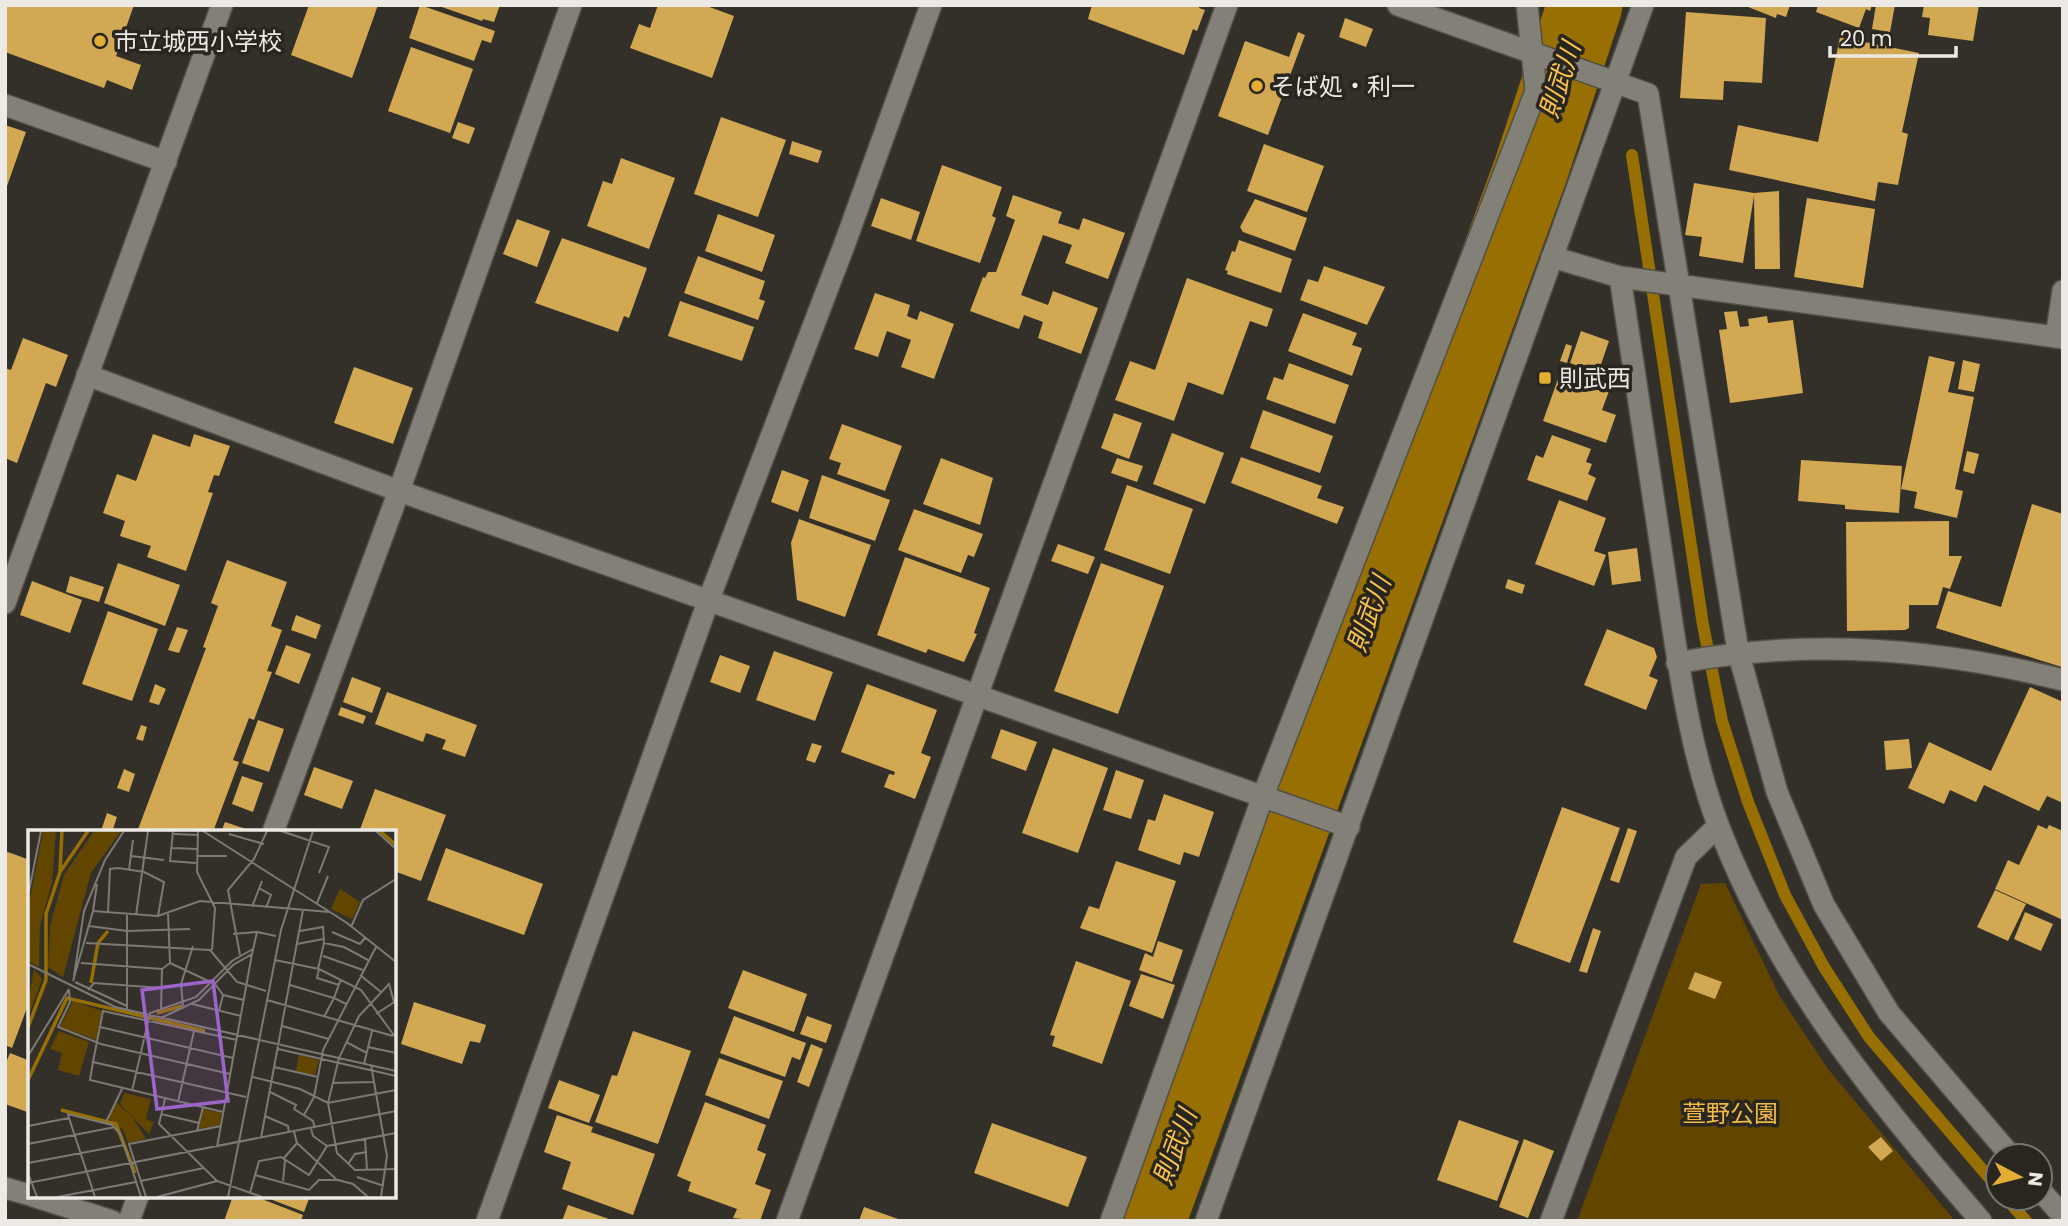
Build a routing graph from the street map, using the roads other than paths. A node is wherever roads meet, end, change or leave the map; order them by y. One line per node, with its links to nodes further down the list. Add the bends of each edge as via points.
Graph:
1 (222, 5): 11 (street)
2 (571, 5): 18 (street)
3 (931, 5): 19 (street)
4 (1227, 5): 24 (street)
5 (1398, 5): 8 (street)
6 (1527, 5): 8 (street)
7 (1643, 5): 9 (street)
8 (1532, 53): 9 (street); 25 (street, via 1536,91)
9 (1615, 82): 12 (street); 14 (street, via 1648,94)
10 (5, 105): 11 (street)
11 (166, 162): 17 (street)
12 (1552, 257): 13 (street); 27 (street)
13 (1628, 278): 14 (street); 22 (street)
14 (1670, 282): 16 (street); 21 (street)
15 (2063, 291): 16 (street)
16 (2060, 338)
17 (87, 376): 18 (street); 20 (street)
18 (399, 491): 19 (street); 28 (street)
19 (709, 599): 24 (street); 36 (street)
20 (5, 603)
21 (1730, 653): 22 (street); 23 (street, via 1834,648 1923,653 2009,666); 29 (street, via 1777,792 1824,905 1889,1013)
22 (1684, 662): 26 (street)
23 (2063, 680)
24 (978, 696): 25 (street); 37 (street)
25 (1272, 799): 27 (street); 38 (street)
26 (1718, 826): 40 (street, via 1686,857); 41 (street, via 1774,948 1796,982 1898,1126)
27 (1349, 827): 39 (street)
28 (274, 830)
29 (1999, 1142)
30 (5, 1188): 31 (street)
31 (28, 1195)
32 (37, 1198): 34 (street)
33 (137, 1198): 35 (street)
34 (112, 1221)
35 (129, 1221)
36 (487, 1221)
37 (787, 1221)
38 (1111, 1221)
39 (1206, 1221)
40 (1551, 1221)
41 (1981, 1221)

